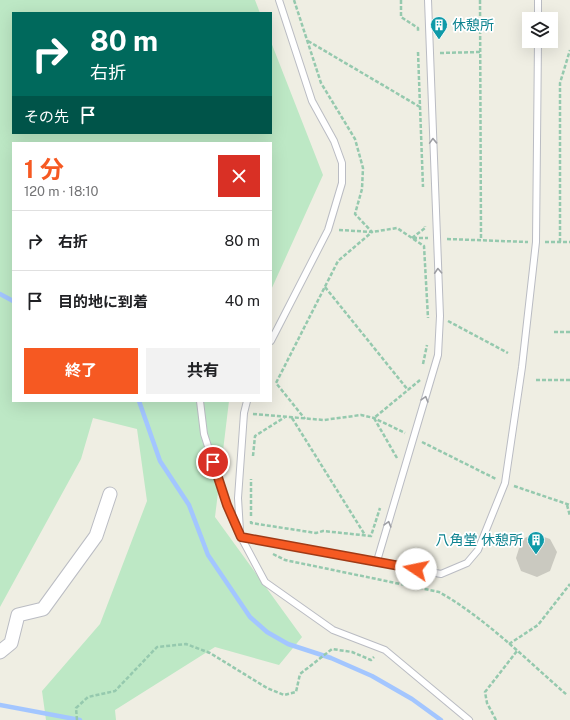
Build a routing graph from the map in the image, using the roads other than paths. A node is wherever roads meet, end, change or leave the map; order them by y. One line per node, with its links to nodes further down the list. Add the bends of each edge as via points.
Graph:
1 (280, 0): 6 (lane, via 312,101 334,141 342,163 342,183 328,230)
2 (428, 0): 11 (lane, one-way to 2, via 438,355 440,316)
3 (538, 0): 4 (lane)
4 (538, 12)
5 (538, 48): 11 (lane, via 536,242 522,367 505,483 478,550 467,563 441,574)
6 (272, 340)
7 (200, 402): 10 (lane, via 204,434 227,505)
8 (247, 402): 10 (lane, via 238,498)
9 (110, 494): 12 (street, via 96,536 65,581 43,610 18,615 10,642)
10 (241, 537): 11 (lane); 13 (lane, via 265,582 333,630 385,650)
11 (378, 561)
12 (0, 652)
13 (469, 720)

